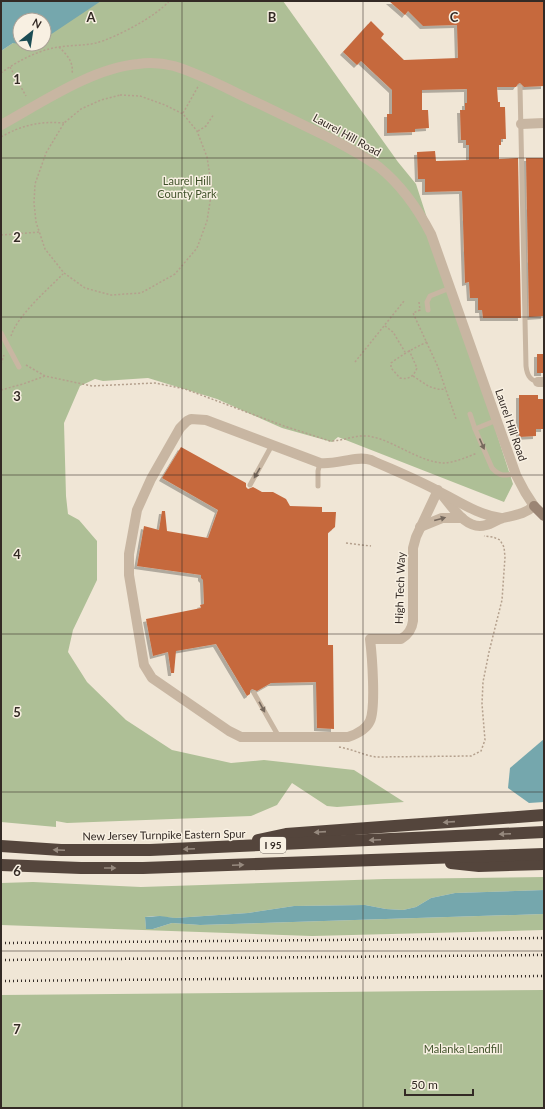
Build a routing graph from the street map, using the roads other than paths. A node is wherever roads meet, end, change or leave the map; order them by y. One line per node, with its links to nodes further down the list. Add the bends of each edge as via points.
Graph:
1 (520, 87): 3 (lane)
2 (544, 123): 3 (street)
3 (521, 124): 9 (lane, via 527,371 532,380)
4 (1, 125): 5 (street, Laurel Hill Road, via 78,83 117,67 138,63 182,69 347,147 380,168 399,186 424,221)
5 (451, 288): 6 (lane, via 430,296 427,302); 11 (street, Laurel Hill Road)
6 (428, 310)
7 (1, 333): 8 (lane)
8 (19, 368)
9 (541, 382)
10 (470, 414): 12 (lane)
11 (497, 420): 12 (lane); 15 (street, Laurel Hill Road)
12 (475, 429): 15 (lane, one-way to 15, via 492,468 505,476)
13 (272, 445): 14 (street); 16 (lane, one-way to 16); 27 (street, via 206,420 196,419 187,422 177,434 140,501 134,521 128,570 144,665 149,674 241,738)
14 (320, 463): 17 (lane); 18 (street, via 334,464 365,458)
15 (515, 473): 19 (street, Laurel Hill Road)
16 (250, 485)
17 (318, 486)
18 (438, 490): 21 (street); 22 (street, via 482,513); 23 (street, High Tech Way)
19 (534, 506): 20 (street); 22 (street, via 523,514)
20 (544, 516)
21 (462, 518): 22 (street, via 483,526); 23 (street, one-way to 21, via 442,518)
22 (500, 518)
23 (420, 527): 24 (street, High Tech Way, via 412,554 412,626 405,637)
24 (384, 640): 25 (street); 25 (street, High Tech Way, via 370,639)
25 (372, 657): 27 (street, via 372,709 368,725 359,733 348,737)
26 (254, 692): 27 (lane, one-way to 27)
27 (280, 738)
28 (544, 816): 31 (highway, one-way to 31, via 286,834)
29 (544, 832): 31 (highway, New Jersey Turnpike Eastern Spur / I 95, one-way to 31)
30 (1, 846): 31 (highway, New Jersey Turnpike Eastern Spur / I 95, one-way to 30, via 98,850)
31 (217, 848)
32 (544, 854): 33 (highway, I 95)
33 (414, 858): 34 (highway, I 95, one-way to 33, via 150,868); 35 (highway, via 479,866)
34 (1, 864)
35 (544, 864)

